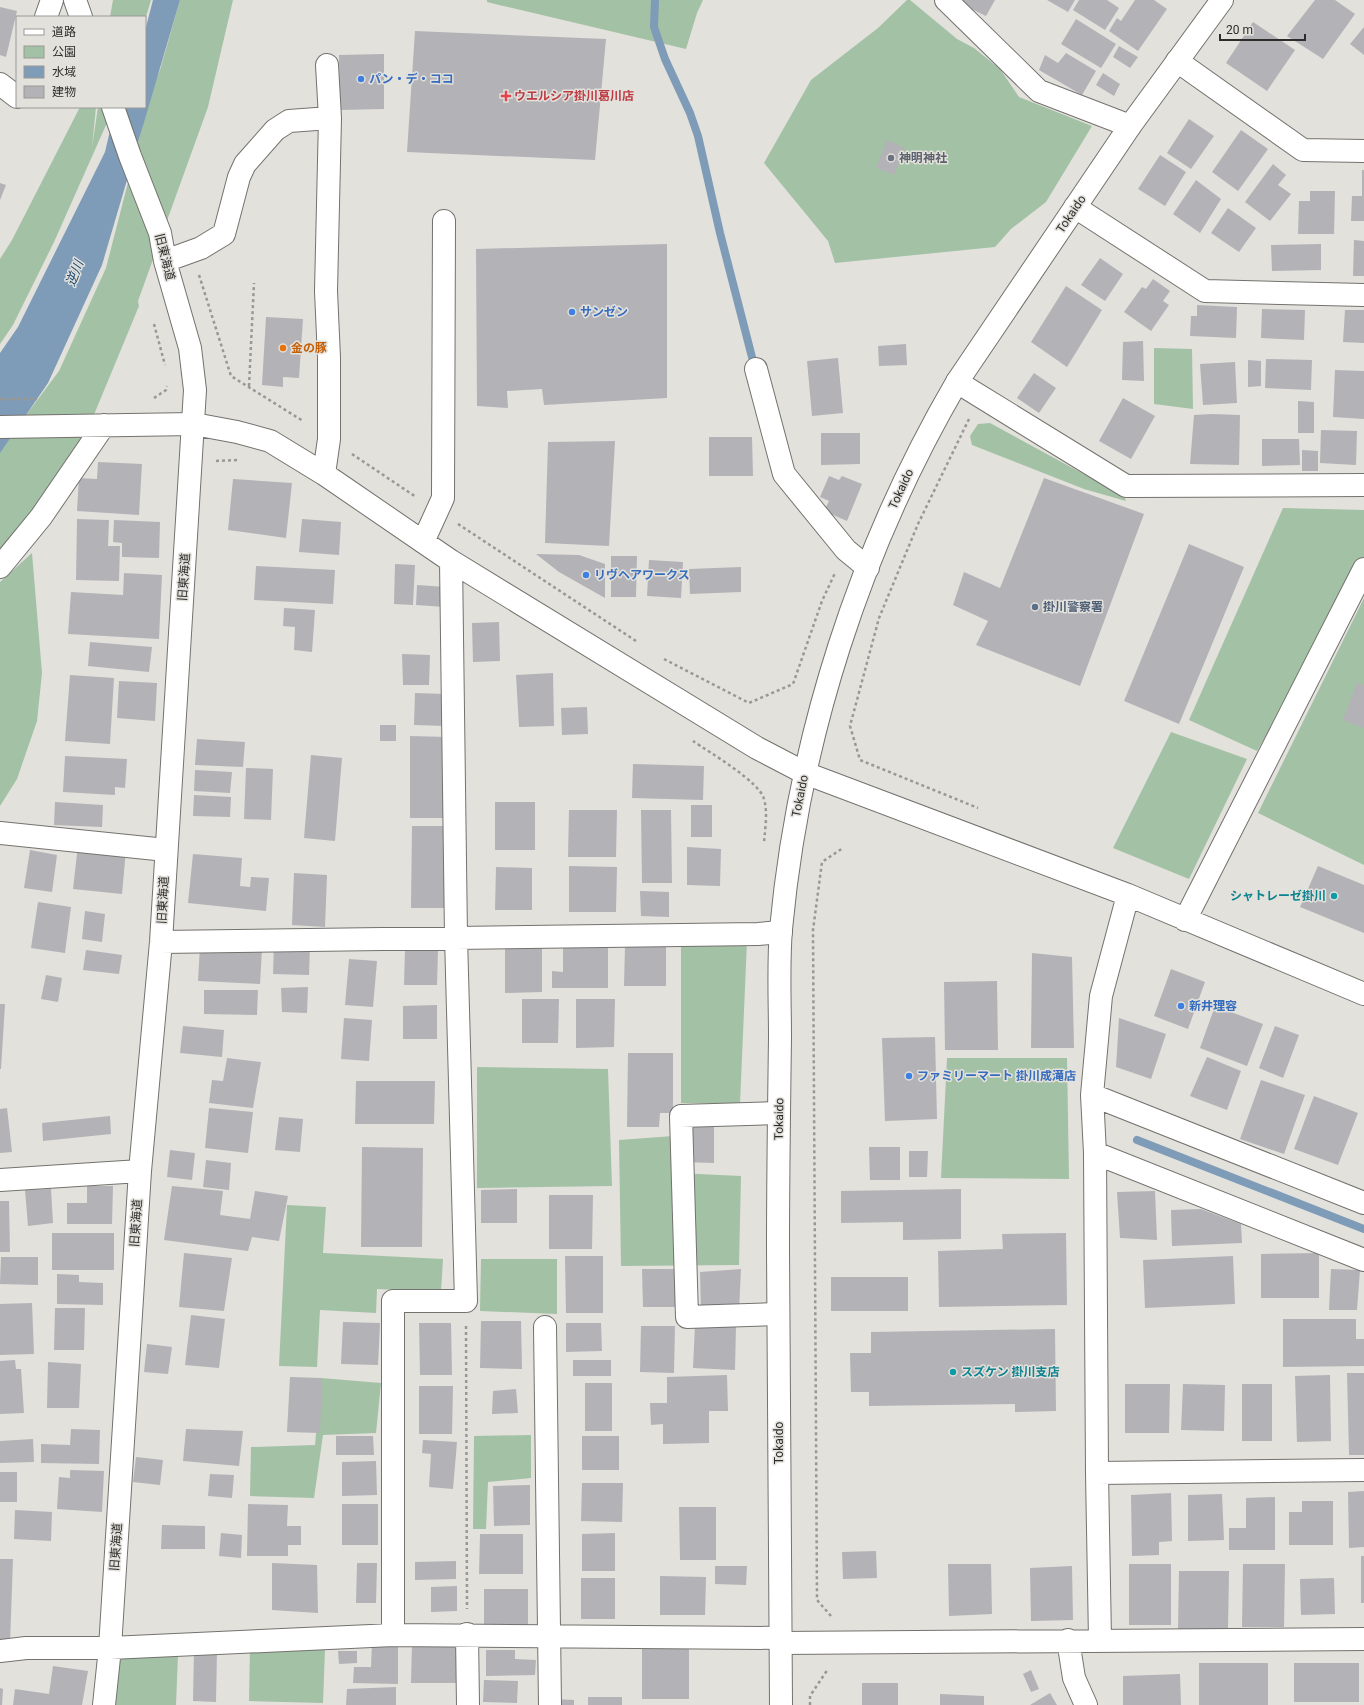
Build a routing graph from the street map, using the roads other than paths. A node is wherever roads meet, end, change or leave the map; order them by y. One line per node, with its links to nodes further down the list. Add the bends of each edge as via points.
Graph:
1 (52, 0): 4 (street)
2 (946, 0): 11 (street, via 1039,91)
3 (1222, 0): 5 (street, Tokaido)
4 (46, 16)
5 (1177, 61): 11 (street, Tokaido); 12 (street, via 1303,150)
6 (327, 65): 10 (street)
7 (0, 84): 8 (street)
8 (16, 96)
9 (113, 108): 15 (street, 旧東海道, via 160,233)
10 (330, 118): 15 (street, via 289,121 274,130 245,164 239,177 224,234 206,246); 22 (street, via 326,291 329,439)
11 (1130, 126): 13 (street, Tokaido)
12 (1364, 151)
13 (1076, 207): 16 (street, via 1206,291); 18 (street, Tokaido)
14 (444, 221): 24 (street, via 443,498)
15 (165, 261): 19 (street, 旧東海道, via 190,348 195,390)
16 (1364, 295)
17 (756, 369): 27 (street, via 784,474 846,550)
18 (957, 382): 23 (street, via 1126,486); 27 (street, Tokaido, via 933,422 891,511)
19 (194, 424): 20 (street); 22 (street, via 237,432 270,442); 31 (street, 旧東海道)
20 (104, 425): 21 (street); 26 (street, via 41,517)
21 (0, 427)
22 (324, 474): 24 (street)
23 (1364, 485)
24 (423, 542): 25 (street)
25 (451, 561): 29 (street, via 757,748); 35 (street)
26 (0, 567)
27 (868, 568): 29 (street, Tokaido, via 852,608 822,704)
28 (1364, 569): 33 (street)
29 (805, 773): 32 (street); 34 (street, Tokaido, via 794,832)
30 (0, 833): 31 (street)
31 (166, 850): 36 (street, 旧東海道)
32 (1128, 895): 33 (street); 38 (street, via 1101,996)
33 (1185, 920): 37 (street)
34 (781, 932): 35 (street); 39 (street, Tokaido)
35 (456, 937): 36 (street); 50 (street, via 466,1301 393,1301)
36 (161, 942): 41 (street, 旧東海道)
37 (1364, 994)
38 (1092, 1095): 40 (street); 43 (street)
39 (779, 1113): 45 (street, Tokaido); 45 (street, via 681,1116 687,1317)
40 (1096, 1153): 44 (street); 48 (street)
41 (140, 1171): 42 (street); 56 (street, 旧東海道)
42 (0, 1180)
43 (1364, 1203)
44 (1364, 1260)
45 (778, 1314): 55 (street, Tokaido)
46 (545, 1327): 51 (street)
47 (1364, 1470): 48 (street)
48 (1097, 1473): 54 (street)
49 (467, 1634): 50 (street); 51 (street); 59 (street)
50 (393, 1635): 56 (street)
51 (549, 1635): 55 (street); 60 (street)
52 (1364, 1639): 54 (street)
53 (1068, 1640): 54 (street); 55 (street, via 830,1643); 62 (street, via 1074,1678)
54 (1100, 1640)
55 (780, 1641): 61 (street, Tokaido)
56 (110, 1648): 57 (street, via 26,1648); 58 (street, 旧東海道)
57 (0, 1651)
58 (104, 1705)
59 (468, 1705)
60 (550, 1705)
61 (781, 1705)
62 (1086, 1705)

